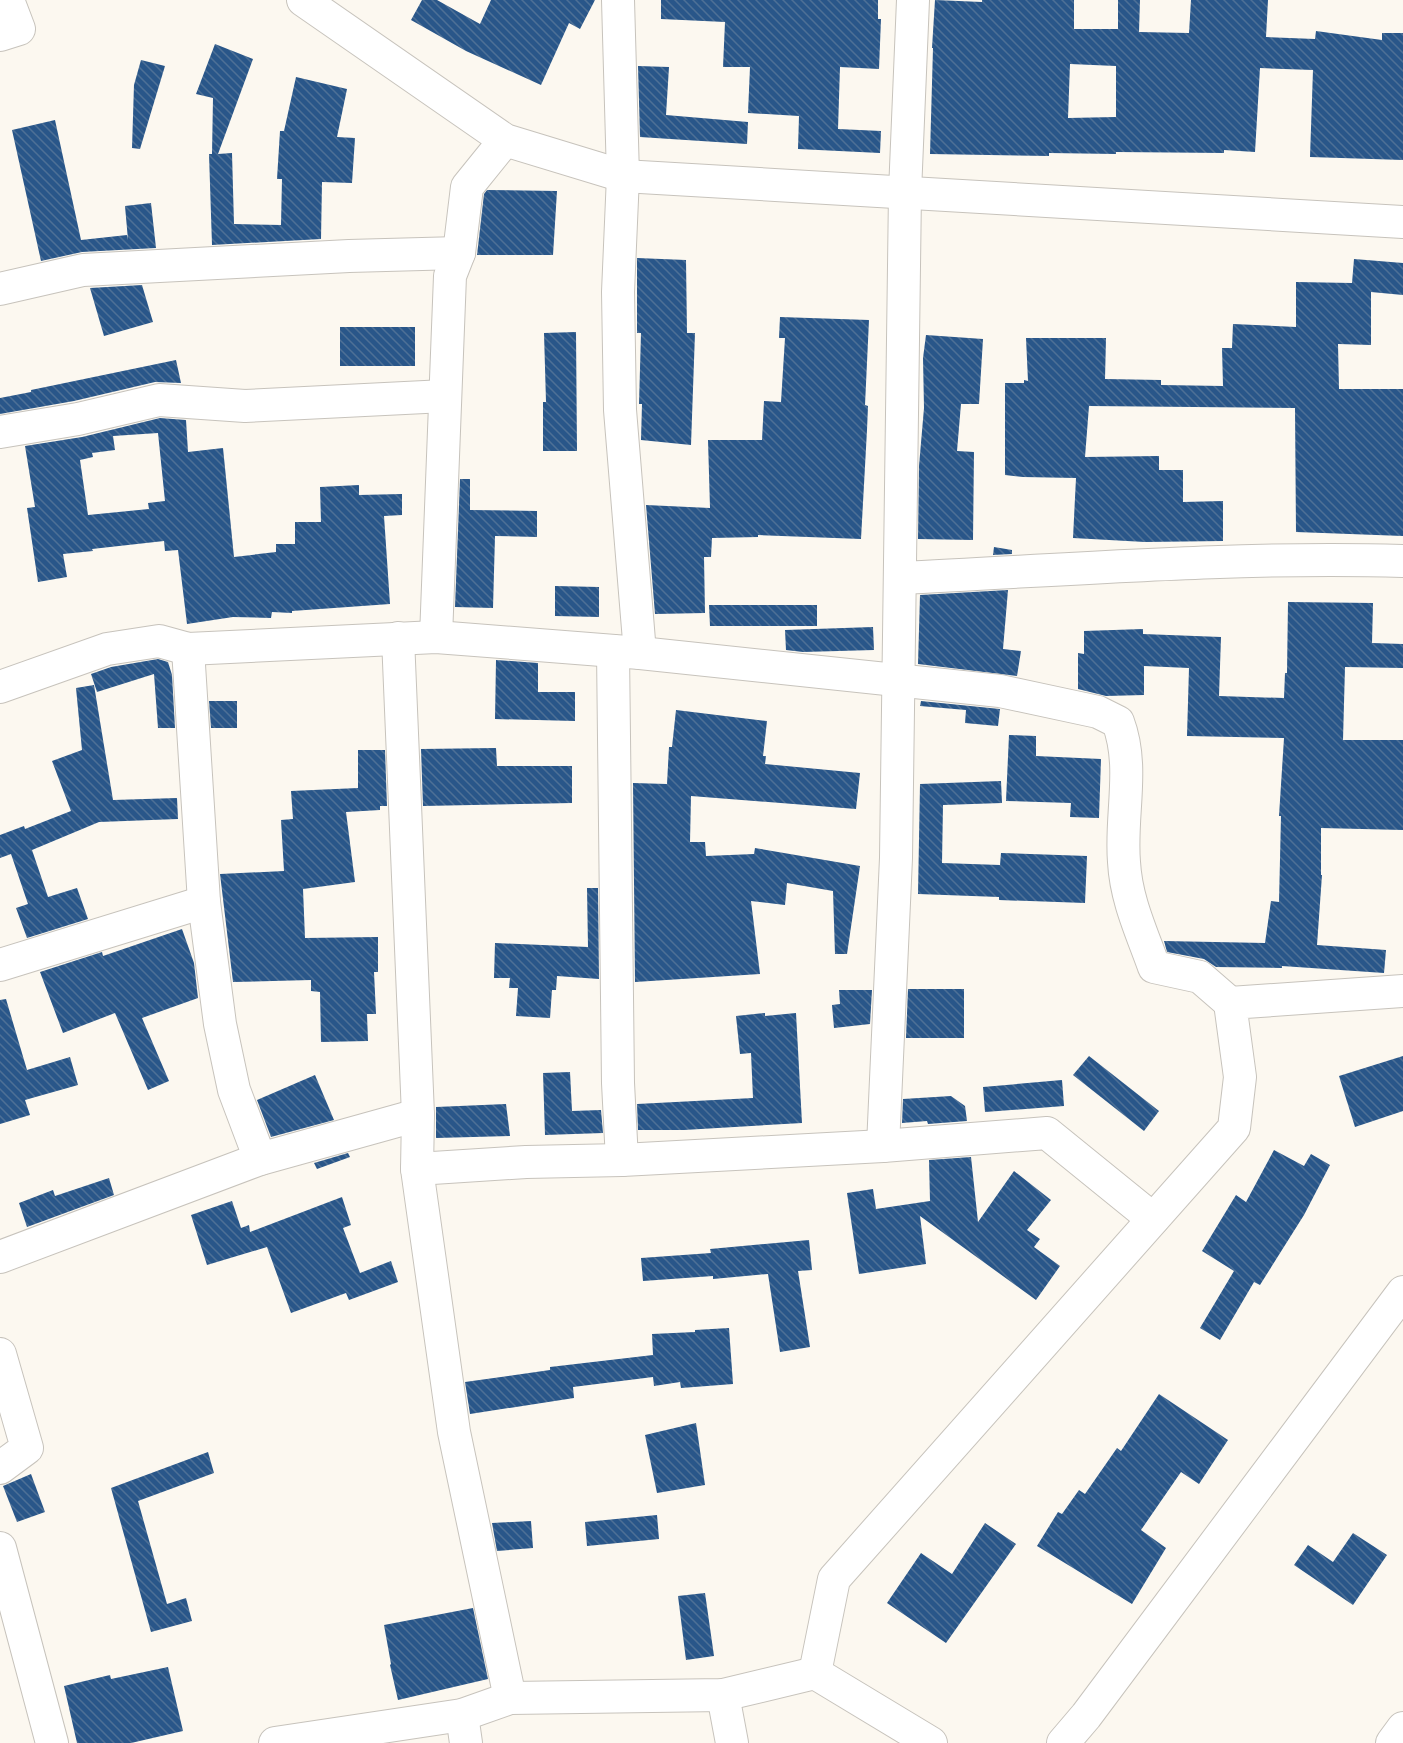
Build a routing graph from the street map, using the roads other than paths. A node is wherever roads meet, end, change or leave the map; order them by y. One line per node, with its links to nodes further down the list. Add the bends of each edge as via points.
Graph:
1 (8, 0): 5 (street, via 19,29)
2 (303, 0): 6 (street)
3 (618, 0): 7 (street)
4 (913, 0): 8 (street)
5 (0, 35)
6 (505, 140): 7 (street); 10 (street, via 467,187)
7 (623, 176): 8 (street); 19 (street, via 618,291)
8 (905, 192): 9 (street); 15 (street)
9 (1403, 222)
10 (459, 253): 11 (street, via 84,270); 12 (street, via 450,276)
11 (0, 289)
12 (445, 396): 13 (street, via 246,406 159,400); 16 (street)
13 (0, 432)
14 (1403, 561): 15 (street, via 1202,564)
15 (900, 578): 20 (street)
16 (436, 637): 17 (street); 19 (street)
17 (398, 638): 18 (street); 26 (street)
18 (188, 649): 21 (street, via 159,641 107,649); 22 (street)
19 (627, 652): 20 (street); 29 (street, via 618,1083)
20 (898, 681): 25 (street, via 1000,691 1098,712 1118,722 1128,776 1122,827 1129,900 1154,968 1200,977); 27 (street, via 896,858)
21 (0, 687)
22 (204, 902): 23 (street); 28 (street, via 228,1065)
23 (0, 965)
24 (1403, 991): 25 (street)
25 (1230, 1003): 31 (street, via 1240,1077 1234,1128)
26 (418, 1114): 28 (street); 30 (street)
27 (884, 1146): 29 (street); 31 (street, via 1047,1133)
28 (260, 1159): 32 (street)
29 (622, 1160): 30 (street)
30 (417, 1169): 39 (street, via 454,1432)
31 (1153, 1219): 37 (street, via 834,1579)
32 (0, 1257)
33 (1403, 1292): 46 (street)
34 (0, 1354): 35 (street, via 27,1448)
35 (0, 1468)
36 (0, 1548): 42 (street)
37 (814, 1672): 38 (street); 45 (street)
38 (723, 1695): 39 (street); 44 (street)
39 (510, 1698): 41 (street)
40 (1403, 1728): 47 (street)
41 (464, 1729): 43 (street)
42 (52, 1743)
43 (275, 1743)
44 (732, 1743)
45 (931, 1743)
46 (1063, 1743)
47 (1392, 1743)

